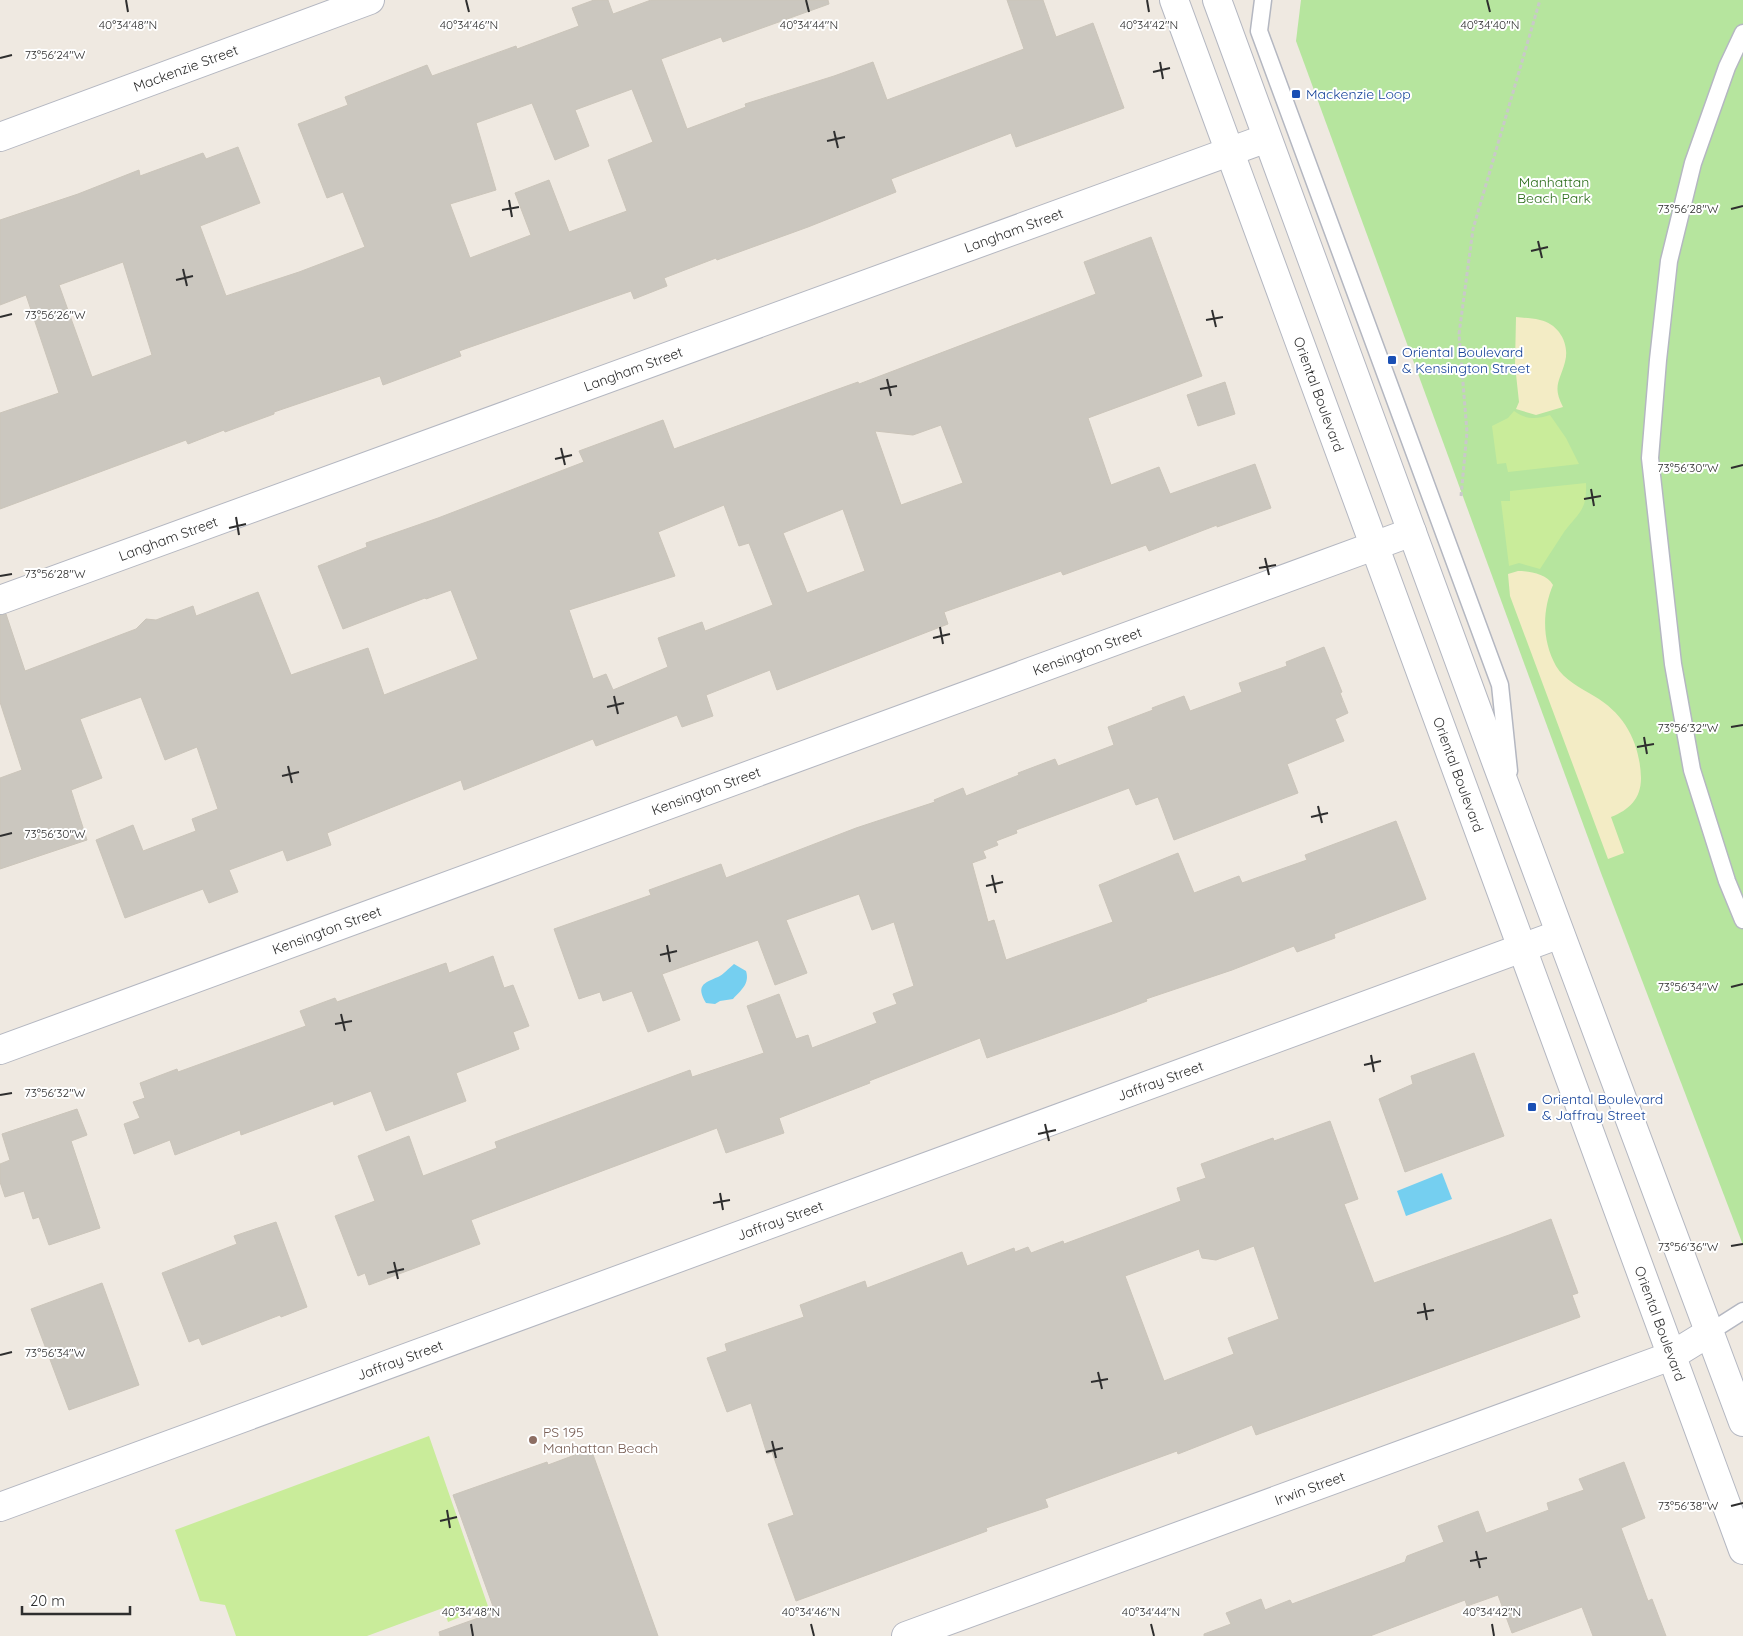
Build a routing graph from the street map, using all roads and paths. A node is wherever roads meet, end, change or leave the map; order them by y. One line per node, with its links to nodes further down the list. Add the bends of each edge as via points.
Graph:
1 (370, 0): 7 (street, Mackenzie Street)
2 (1174, 0): 9 (street, Oriental Boulevard)
3 (1217, 0): 8 (street)
4 (1263, 0): 14 (lane, via 1259,31 1500,685)
5 (1540, 0): 10 (path, via 1473,229 1458,334 1466,432)
6 (1743, 33): 15 (lane, via 1727,67 1693,163 1669,261 1650,458 1673,664 1692,770)
7 (0, 136)
8 (1267, 138): 9 (street, Langham Street); 11 (street)
9 (1229, 151): 12 (street, Oriental Boulevard); 13 (street, Langham Street)
10 (1460, 499)
11 (1412, 532): 12 (street, Kensington Street); 14 (street)
12 (1374, 546): 17 (street, Oriental Boulevard); 18 (street, Kensington Street)
13 (0, 600)
14 (1512, 804): 16 (street)
15 (1743, 920)
16 (1560, 934): 17 (street, Jaffray Street); 20 (street)
17 (1522, 948): 21 (street, Oriental Boulevard); 23 (street, Jaffray Street)
18 (0, 1050)
19 (1743, 1311): 20 (lane)
20 (1710, 1332): 21 (street, Irwin Street); 22 (street)
21 (1671, 1356): 24 (street, Oriental Boulevard); 25 (street, Irwin Street)
22 (1743, 1422)
23 (0, 1507)
24 (1743, 1550)
25 (906, 1636)

